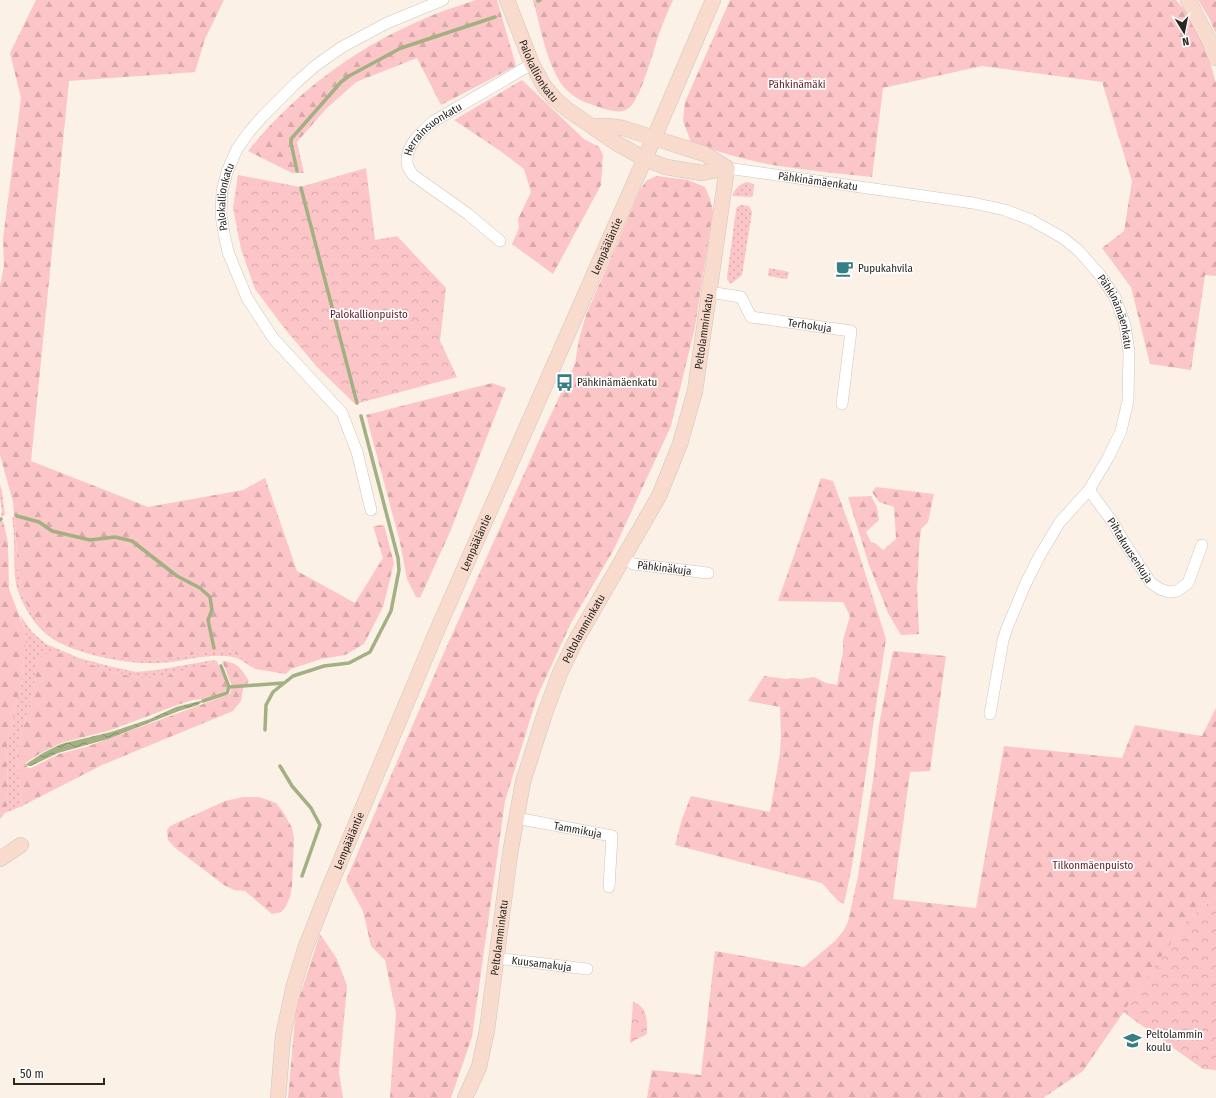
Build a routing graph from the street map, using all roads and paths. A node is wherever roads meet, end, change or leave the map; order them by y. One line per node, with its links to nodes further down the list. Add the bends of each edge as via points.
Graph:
1 (443, 0): 15 (street, Palokallionkatu, via 353,41 306,74 249,132 237,149 222,192 222,215 228,252 247,298 273,338 342,413 357,452)
2 (507, 0): 6 (street, Palokallionkatu)
3 (713, 0): 8 (street, Lempääläntie)
4 (1188, 0): 5 (street)
5 (1216, 58)
6 (532, 64): 7 (street, Palokallionkatu, via 544,86 555,99); 11 (street, Herrainsuonkatu, via 434,121 413,142 407,158 408,167 416,178 468,214)
7 (592, 126): 8 (street, via 623,128); 9 (street, Palokallionkatu, via 604,136)
8 (654, 138): 9 (street, Lempääläntie); 10 (street, Pähkinämäenkatu, via 705,154)
9 (645, 159): 10 (street, Pähkinämäenkatu, via 666,167 702,173); 26 (street, Lempääläntie, via 435,635 326,895 294,985 283,1036)
10 (727, 168): 12 (street, Peltolamminkatu); 14 (street, Pähkinämäenkatu, via 991,206 1017,214 1047,228 1078,250 1100,274 1114,297 1125,325 1129,352 1128,401 1121,431)
11 (500, 241)
12 (709, 292): 13 (street, Terhokuja, via 741,297 751,317 850,331); 17 (street, Peltolamminkatu, via 695,391 680,444 658,496)
13 (842, 404)
14 (1089, 490): 16 (street, Pihtakuusenkuja, via 1151,583 1160,589 1177,591 1188,583); 19 (street, Pähkinämäenkatu, via 1060,522 1025,585 1006,628)
15 (371, 510)
16 (1202, 545)
17 (623, 557): 18 (street, Pähkinäkuja, via 633,564); 20 (street, Peltolamminkatu, via 560,673 532,750)
18 (708, 573)
19 (990, 714)
20 (516, 818): 23 (street, Tammikuja, via 612,836); 24 (street, Peltolamminkatu)
21 (0, 850): 22 (street, via 21,845)
22 (0, 859)
23 (609, 887)
24 (496, 958): 25 (street, Kuusamakuja); 27 (street, Peltolamminkatu, via 487,1030 479,1066)
25 (587, 969)
26 (278, 1098)
27 (465, 1098)

